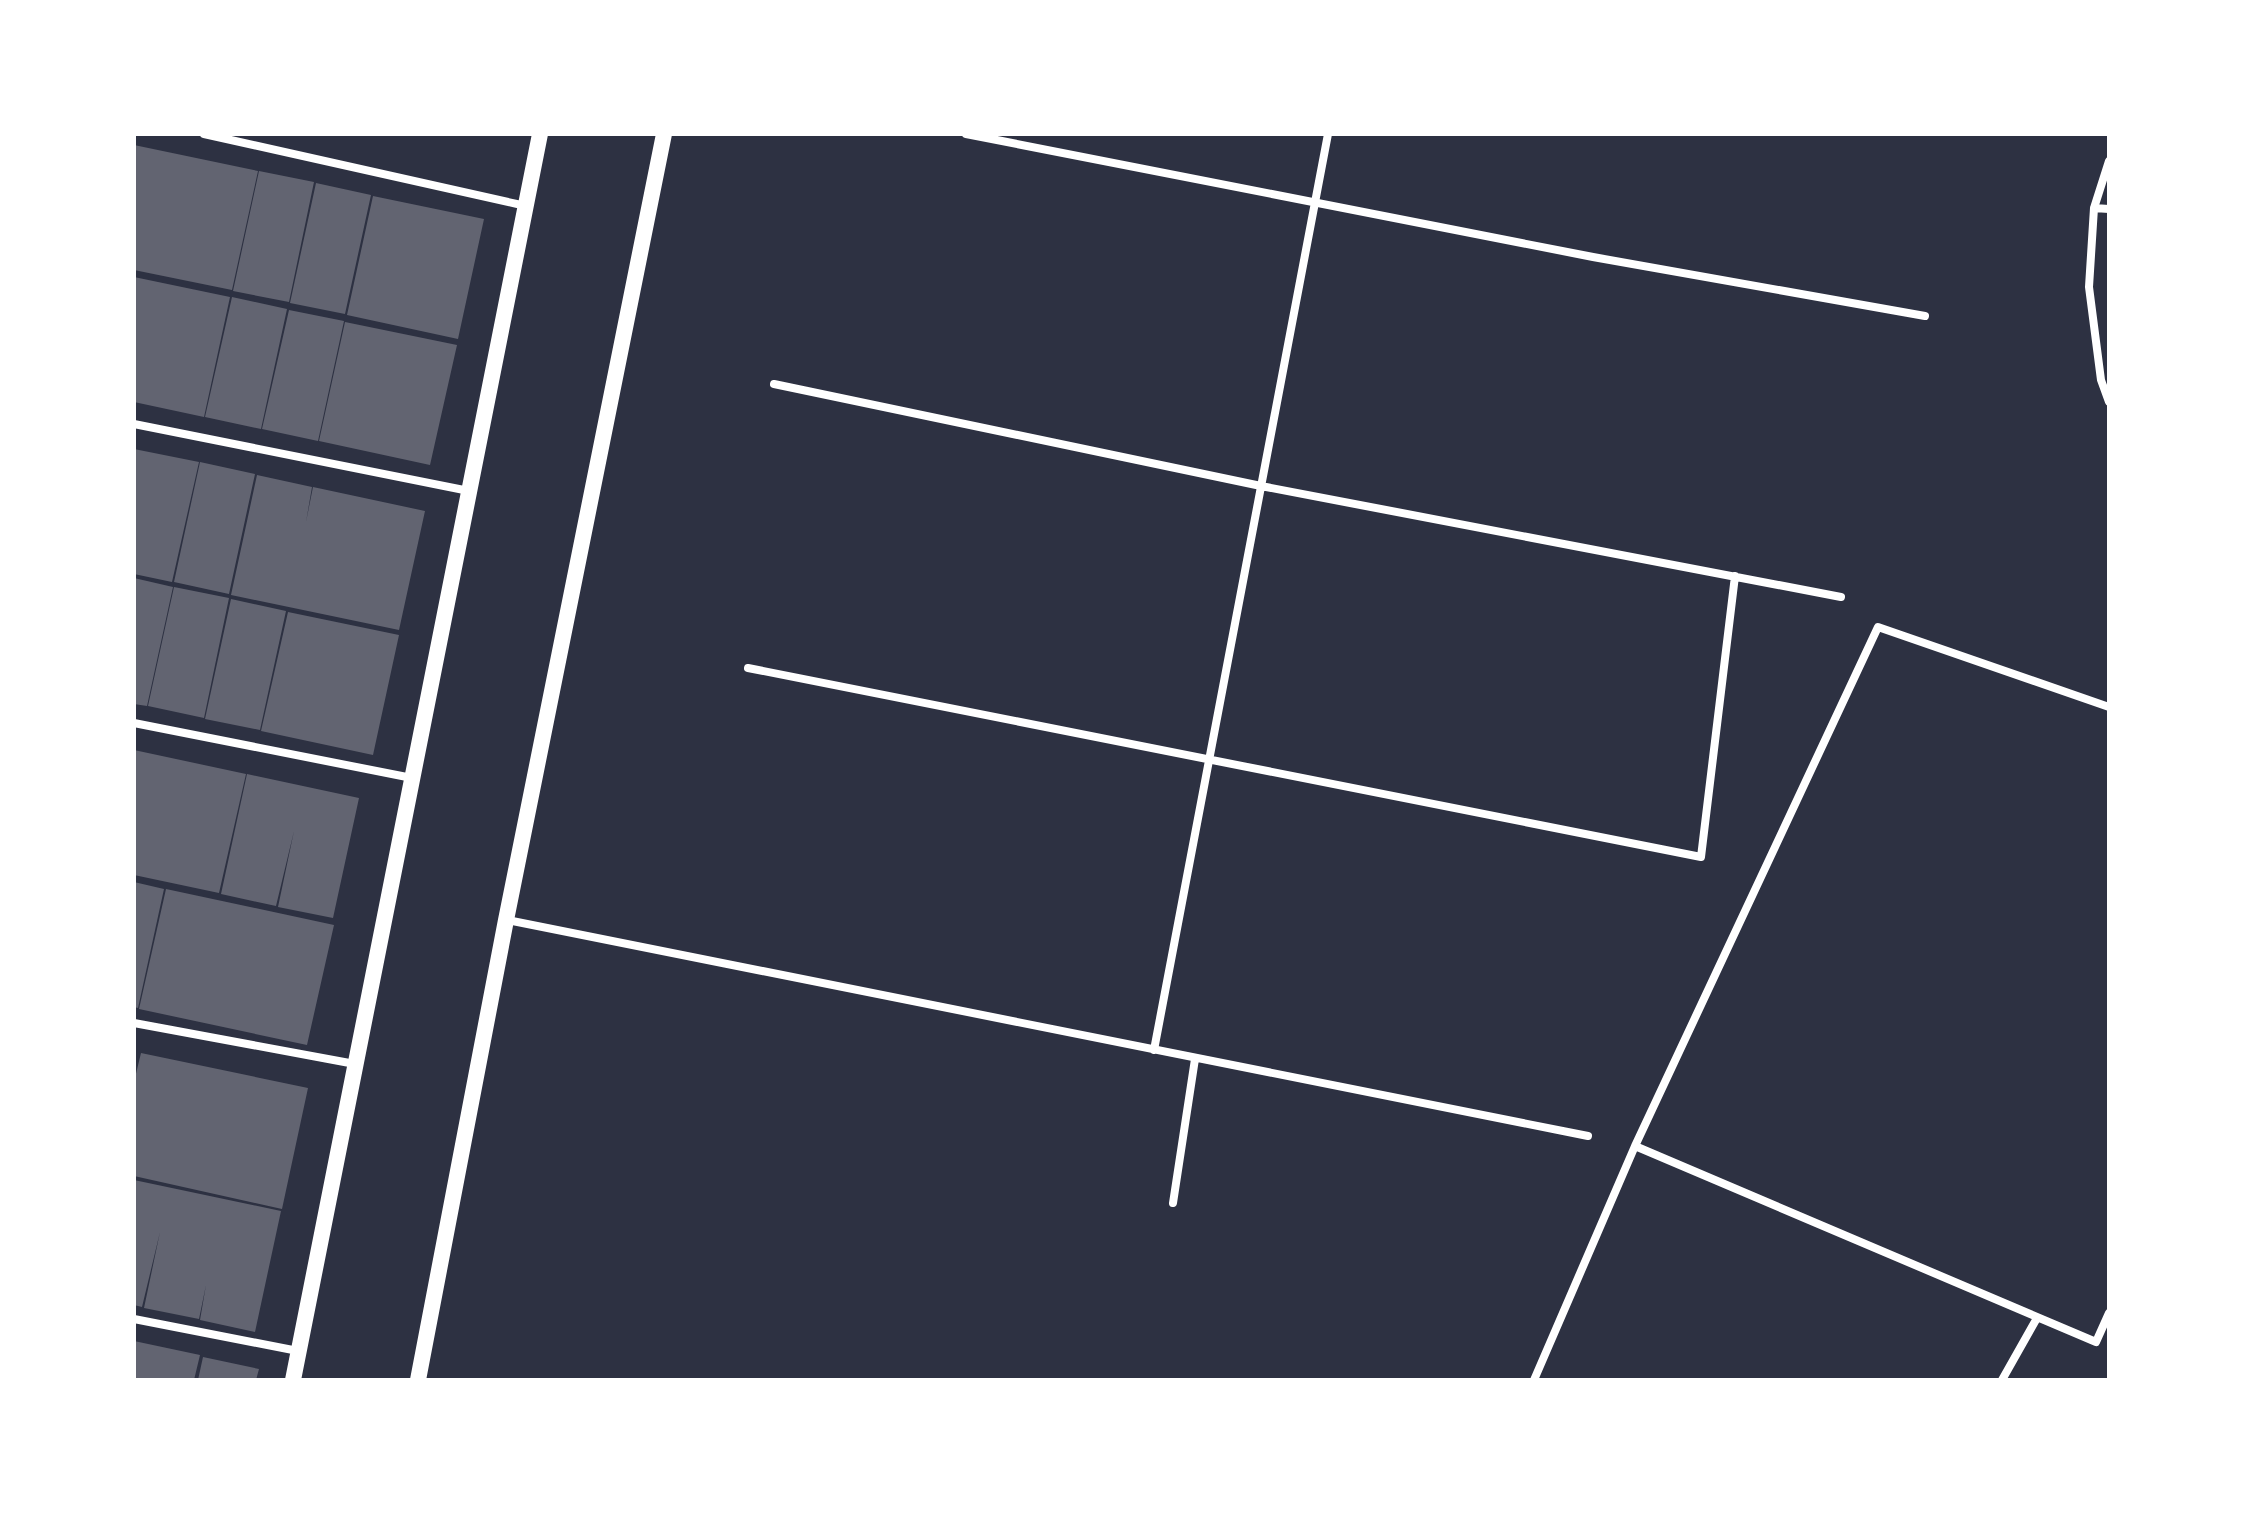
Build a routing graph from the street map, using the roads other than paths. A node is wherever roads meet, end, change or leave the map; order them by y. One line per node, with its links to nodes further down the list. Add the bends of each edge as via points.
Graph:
1 (204, 134): 8 (street)
2 (540, 134): 8 (main road)
3 (664, 134): 24 (main road)
4 (966, 134): 7 (street)
5 (1328, 134): 7 (street)
6 (2109, 161): 9 (street)
7 (1315, 202): 11 (street); 15 (street)
8 (526, 206): 16 (main road)
9 (2094, 208): 10 (street); 13 (street, via 2089,287 2101,380)
10 (2109, 209)
11 (1925, 316)
12 (774, 384): 15 (street)
13 (2109, 402)
14 (134, 424): 16 (street)
15 (1261, 486): 17 (street); 22 (street)
16 (469, 491): 23 (main road)
17 (1735, 576): 18 (street); 22 (street, via 1701,857)
18 (1841, 597)
19 (748, 668): 22 (street)
20 (2109, 707): 30 (street, via 1878,627)
21 (134, 723): 23 (street)
22 (1209, 760): 26 (street)
23 (412, 778): 28 (main road)
24 (506, 920): 26 (street); 37 (main road)
25 (134, 1023): 28 (street)
26 (1154, 1050): 27 (street)
27 (1195, 1059): 29 (street); 31 (street)
28 (355, 1064): 35 (main road)
29 (1588, 1136)
30 (1635, 1146): 33 (street); 38 (street)
31 (1173, 1203)
32 (2109, 1313): 33 (street, via 2096,1342)
33 (2037, 1318): 39 (street)
34 (134, 1319): 35 (street)
35 (299, 1351): 36 (main road)
36 (293, 1380)
37 (418, 1380)
38 (1534, 1380)
39 (2002, 1380)

